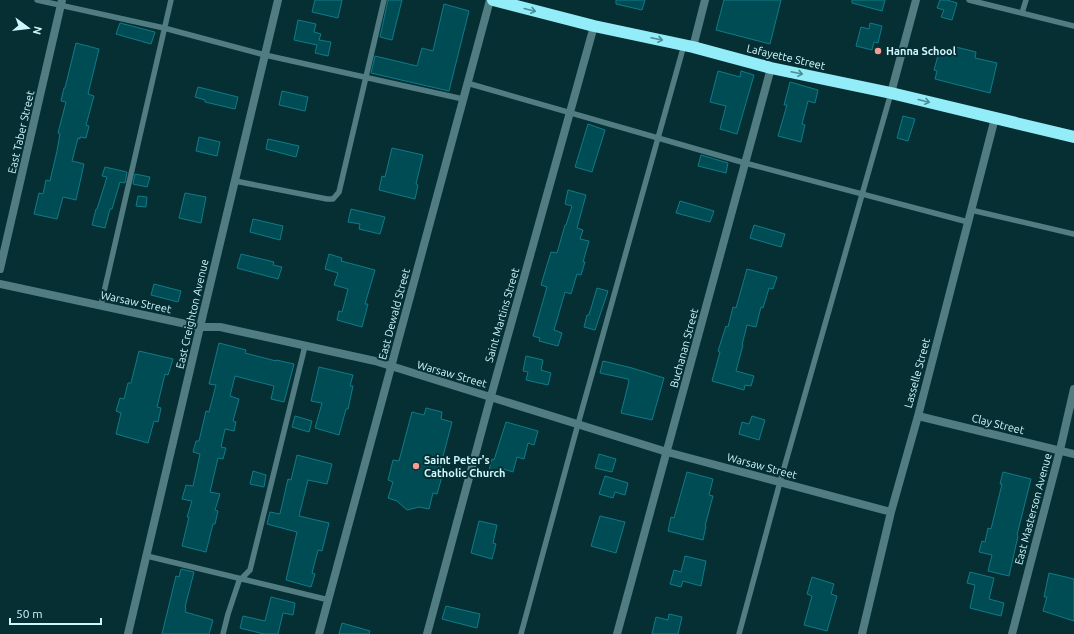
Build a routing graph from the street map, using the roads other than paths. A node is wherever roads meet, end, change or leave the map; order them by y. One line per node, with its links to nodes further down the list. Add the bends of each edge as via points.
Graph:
1 (37, 0): 10 (lane)
2 (171, 0): 14 (lane)
3 (278, 0): 16 (street, East Creighton Avenue)
4 (384, 0): 18 (lane)
5 (491, 0): 12 (highway, Lafayette Street, one-way to 12); 19 (street, East Dewald Street)
6 (705, 0): 15 (street)
7 (916, 0): 20 (street)
8 (969, 0): 11 (lane)
9 (1026, 0): 11 (lane)
10 (62, 3): 14 (lane); 32 (street, East Taber Street)
11 (1022, 13): 13 (lane)
12 (594, 26): 15 (highway, Lafayette Street, one-way to 15); 22 (street, Saint Martins Street)
13 (1074, 26)
14 (164, 28): 16 (lane); 34 (lane)
15 (688, 46): 17 (highway, Lafayette Street); 25 (lane)
16 (265, 55): 18 (lane); 27 (street, East Creighton Avenue)
17 (771, 68): 20 (highway, Lafayette Street, one-way to 20); 26 (street, Buchanan Street)
18 (365, 77): 21 (lane); 27 (lane, via 339,192 333,199)
19 (467, 83): 21 (street, East Dewald Street); 22 (lane)
20 (891, 93): 23 (highway, Lafayette Street, one-way to 23); 28 (lane)
21 (463, 99): 37 (street, East Dewald Street)
22 (570, 112): 25 (lane); 39 (street, Saint Martins Street)
23 (995, 118): 24 (highway, Lafayette Street); 29 (street, Lasselle Street)
24 (1074, 137)
25 (658, 138): 26 (lane); 41 (lane)
26 (745, 163): 28 (lane); 43 (street, Buchanan Street)
27 (235, 181): 35 (street, East Creighton Avenue)
28 (863, 193): 30 (lane); 45 (lane)
29 (971, 210): 30 (street, Lasselle Street); 31 (lane)
30 (968, 222): 40 (street, Lasselle Street)
31 (1074, 234)
32 (0, 269)
33 (0, 284): 34 (street, Warsaw Street)
34 (101, 306): 35 (street, Warsaw Street)
35 (200, 327): 36 (street, Warsaw Street, via 220,327); 47 (street, East Creighton Avenue)
36 (305, 346): 37 (street, Warsaw Street); 48 (lane, via 250,570)
37 (391, 367): 39 (street, Warsaw Street); 49 (street, East Dewald Street)
38 (1074, 389): 42 (street, East Masterson Avenue)
39 (491, 396): 41 (street, Warsaw Street); 53 (street, Saint Martins Street)
40 (918, 416): 42 (street, Clay Street); 46 (street, Lasselle Street)
41 (578, 424): 43 (street, Warsaw Street); 54 (lane)
42 (1060, 450): 44 (street, Clay Street); 58 (street, East Masterson Avenue)
43 (667, 452): 45 (street, Warsaw Street); 55 (street, Buchanan Street)
44 (1074, 454)
45 (780, 482): 46 (street, Warsaw Street); 56 (lane)
46 (891, 512): 57 (street, Lasselle Street)
47 (147, 556): 48 (lane); 50 (street, East Creighton Avenue)
48 (242, 579): 49 (lane); 51 (lane, via 230,607)
49 (328, 600): 52 (street, East Dewald Street)
50 (128, 634)
51 (224, 634)
52 (319, 634)
53 (427, 634)
54 (521, 634)
55 (618, 634)
56 (739, 634)
57 (862, 634)
58 (1012, 634)

